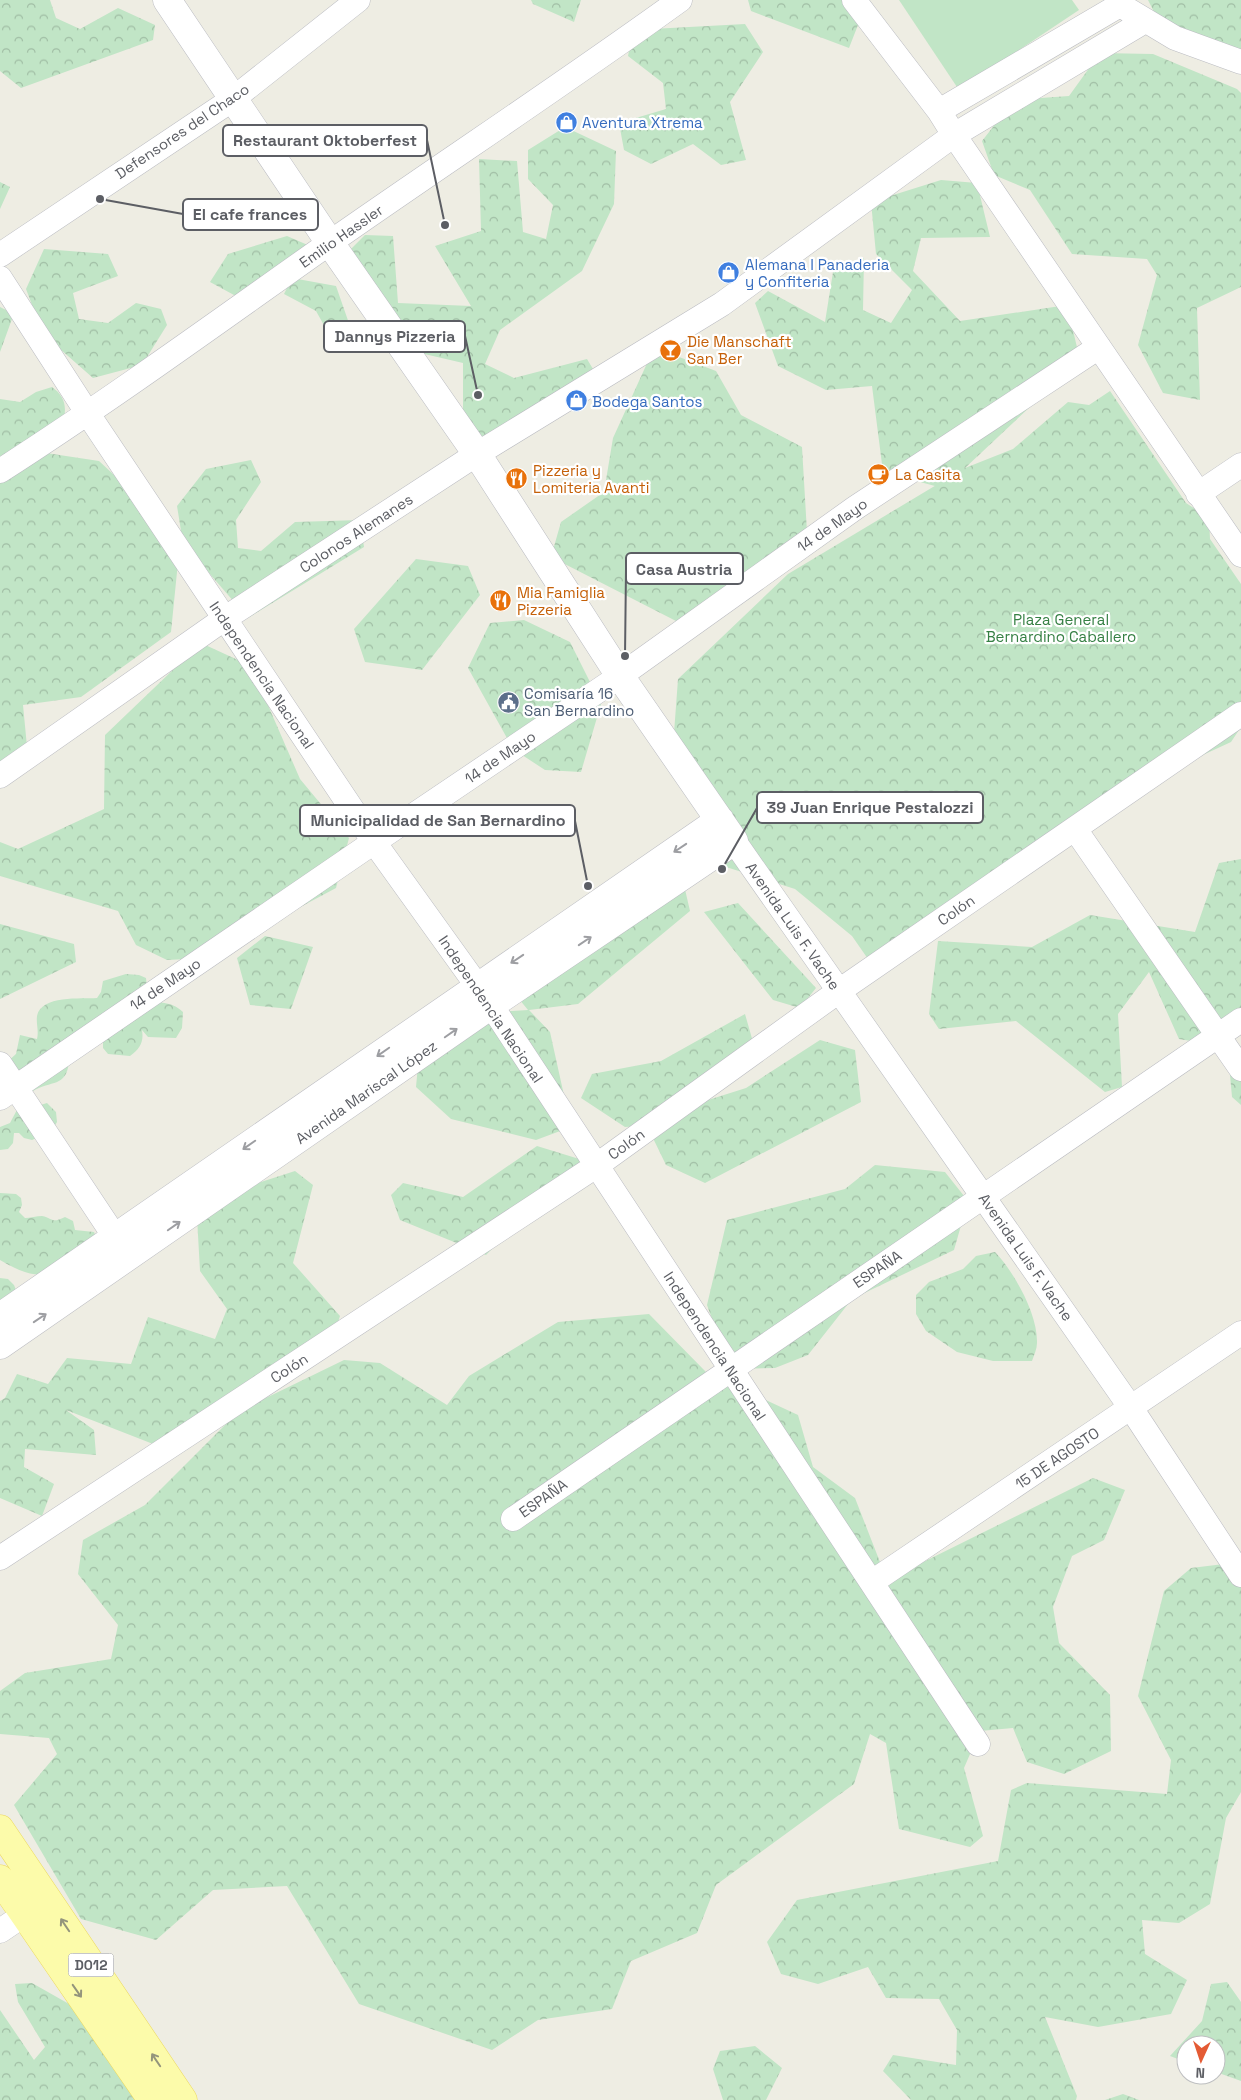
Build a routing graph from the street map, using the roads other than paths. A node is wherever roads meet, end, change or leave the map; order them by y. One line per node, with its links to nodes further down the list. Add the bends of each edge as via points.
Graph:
1 (167, 0): 7 (street, Avenida Luis F. Vache)
2 (358, 0): 7 (street, Defensores del Chaco)
3 (680, 0): 10 (street, Emilio Hassler)
4 (854, 0): 8 (street)
5 (1145, 22): 6 (street, via 1175,38); 8 (street, via 1120,5); 9 (street, Colonos Alemanes)
6 (1241, 62)
7 (233, 99): 10 (street, Avenida Luis F. Vache); 11 (street, Defensores del Chaco)
8 (939, 111): 9 (street)
9 (954, 135): 13 (street); 15 (street, Colonos Alemanes, via 722,304)
10 (330, 243): 14 (street, Emilio Hassler); 15 (street, Avenida Luis F. Vache)
11 (0, 255)
12 (0, 278): 14 (street, Independencia Nacional)
13 (1099, 347): 18 (street); 21 (street, 14 de Mayo, via 855,508)
14 (88, 414): 17 (street, Emilio Hassler); 20 (street, Independencia Nacional)
15 (477, 454): 20 (street, Colonos Alemanes); 21 (street, Avenida Luis F. Vache)
16 (1241, 465): 18 (street)
17 (0, 471)
18 (1198, 494): 19 (street)
19 (1241, 555)
20 (224, 619): 23 (street, Colonos Alemanes); 26 (street, Independencia Nacional)
21 (620, 676): 25 (street, Avenida Luis F. Vache); 26 (street, 14 de Mayo)
22 (1241, 714): 24 (street, Colón)
23 (0, 776)
24 (1075, 829): 27 (street, Colón); 30 (street)
25 (727, 831): 27 (street, Avenida Luis F. Vache); 28 (street, Avenida Mariscal López)
26 (374, 842): 28 (street, Independencia Nacional); 33 (street, 14 de Mayo)
27 (838, 991): 34 (street, Colón); 35 (street, Avenida Luis F. Vache)
28 (484, 996): 34 (street, Independencia Nacional); 36 (street, Avenida Mariscal López)
29 (1241, 1020): 30 (street, ESPAÑA)
30 (1218, 1036): 32 (street); 35 (street, ESPAÑA)
31 (0, 1064): 33 (street)
32 (1241, 1069)
33 (8, 1093): 36 (street)
34 (596, 1166): 40 (street, Independencia Nacional); 43 (street, Colón)
35 (984, 1196): 40 (street, ESPAÑA); 41 (street, Avenida Luis F. Vache)
36 (122, 1248): 37 (street, Avenida Mariscal López); 39 (street, Avenida Mariscal López, one-way to 36)
37 (0, 1317)
38 (1241, 1333): 41 (street, 15 DE AGOSTO)
39 (0, 1346)
40 (730, 1369): 42 (street, ESPAÑA); 45 (street, Independencia Nacional)
41 (1131, 1408): 44 (street, Avenida Luis F. Vache); 45 (street, 15 DE AGOSTO)
42 (513, 1519)
43 (0, 1558)
44 (1241, 1575)
45 (872, 1582): 46 (street, Independencia Nacional)
46 (978, 1744)
47 (0, 1829): 49 (main road, D012)
48 (0, 1879): 50 (main road, D012)
49 (47, 1900): 50 (street); 53 (main road, D012, one-way to 49)
50 (24, 1914): 51 (street); 52 (main road, D012, one-way to 52)
51 (0, 1931)
52 (152, 2100)
53 (183, 2100)

